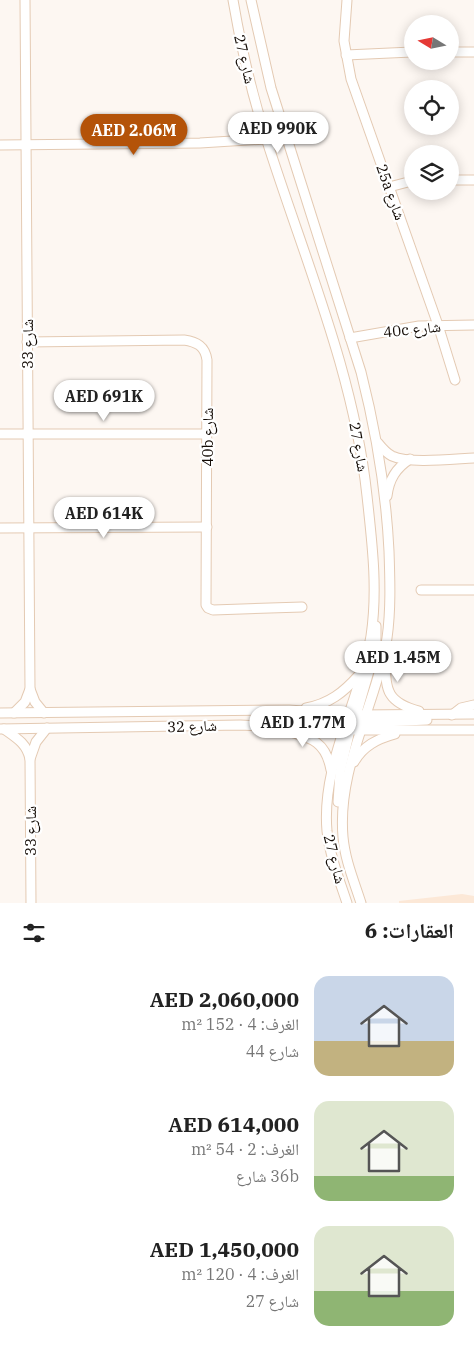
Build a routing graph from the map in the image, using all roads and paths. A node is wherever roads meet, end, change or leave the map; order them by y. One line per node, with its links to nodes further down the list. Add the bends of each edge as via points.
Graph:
1 (25, 0): 12 (street, شارع 33)
2 (233, 0): 10 (street, شارع 27)
3 (251, 0): 9 (street, شارع 27, via 261,51)
4 (347, 0): 8 (street, 25a شارع, via 344,26)
5 (404, 52): 8 (street)
6 (459, 52): 7 (street)
7 (474, 52)
8 (346, 55): 16 (street, 25a شارع, via 351,79)
9 (286, 138): 10 (street, via 278,142); 19 (street, شارع 27)
10 (266, 139): 12 (street); 35 (street, شارع 27, via 334,341 354,417 374,560)
11 (0, 145): 12 (street)
12 (26, 145): 20 (street, شارع 33)
13 (459, 180): 14 (street)
14 (474, 180)
15 (404, 183): 16 (street)
16 (389, 187): 17 (street, 25a شارع)
17 (438, 325): 18 (street, 40c شارع); 19 (street, 40c شارع); 21 (street, 25a شارع)
18 (474, 325)
19 (350, 338): 25 (street, شارع 27)
20 (27, 342): 23 (street, شارع 33); 24 (street, 40b شارع, via 195,342 204,349 207,360)
21 (455, 380)
22 (0, 434): 23 (street)
23 (28, 434): 24 (street); 31 (street, شارع 33)
24 (207, 434): 29 (street, 40b شارع)
25 (377, 442): 27 (street, via 388,454); 28 (street, شارع 27)
26 (474, 458): 27 (street)
27 (410, 459): 28 (street, via 393,475)
28 (385, 504): 36 (street, شارع 27, via 390,591)
29 (207, 527): 31 (street); 34 (street, 40b شارع, via 208,608)
30 (0, 528): 31 (street)
31 (29, 528): 38 (street, شارع 33)
32 (421, 590): 33 (street)
33 (474, 590)
34 (302, 607)
35 (374, 612): 37 (street, شارع 27); 47 (street, via 376,647)
36 (387, 639): 45 (street, via 385,676 389,693 400,704); 47 (street, شارع 27)
37 (361, 673): 40 (street, via 343,692 324,703); 47 (street, شارع 27)
38 (30, 688): 42 (street, via 25,702); 43 (street, شارع 33)
39 (474, 705): 46 (street)
40 (289, 710): 43 (street, شارع 32); 47 (street, شارع 32)
41 (0, 712): 42 (street, شارع 32)
42 (14, 713): 43 (street, شارع 32)
43 (44, 713)
44 (474, 714): 46 (street, شارع 32)
45 (432, 715): 46 (street, شارع 32); 47 (street, شارع 32)
46 (453, 715): 47 (street, via 432,720)
47 (355, 722): 48 (street, via 275,720); 49 (street, شارع 32); 53 (street, شارع 32); 55 (street, شارع 27); 56 (street, شارع 27); 57 (street, via 338,785)
48 (240, 725): 49 (street, شارع 32); 50 (street, شارع 32)
49 (272, 727): 55 (street, via 317,742 327,754)
50 (47, 728): 51 (street, شارع 32); 54 (street, شارع 33, via 36,742)
51 (2, 729): 54 (street, via 21,741)
52 (474, 730): 53 (street, شارع 32)
53 (406, 731): 56 (street, via 369,744 358,754)
54 (30, 759): 58 (street, شارع 33)
55 (332, 774): 59 (street, شارع 27, via 327,829 334,866)
56 (346, 778): 57 (street, شارع 27)
57 (342, 823): 60 (street, شارع 27, via 348,865)
58 (31, 903)
59 (347, 903)
60 (361, 903)

